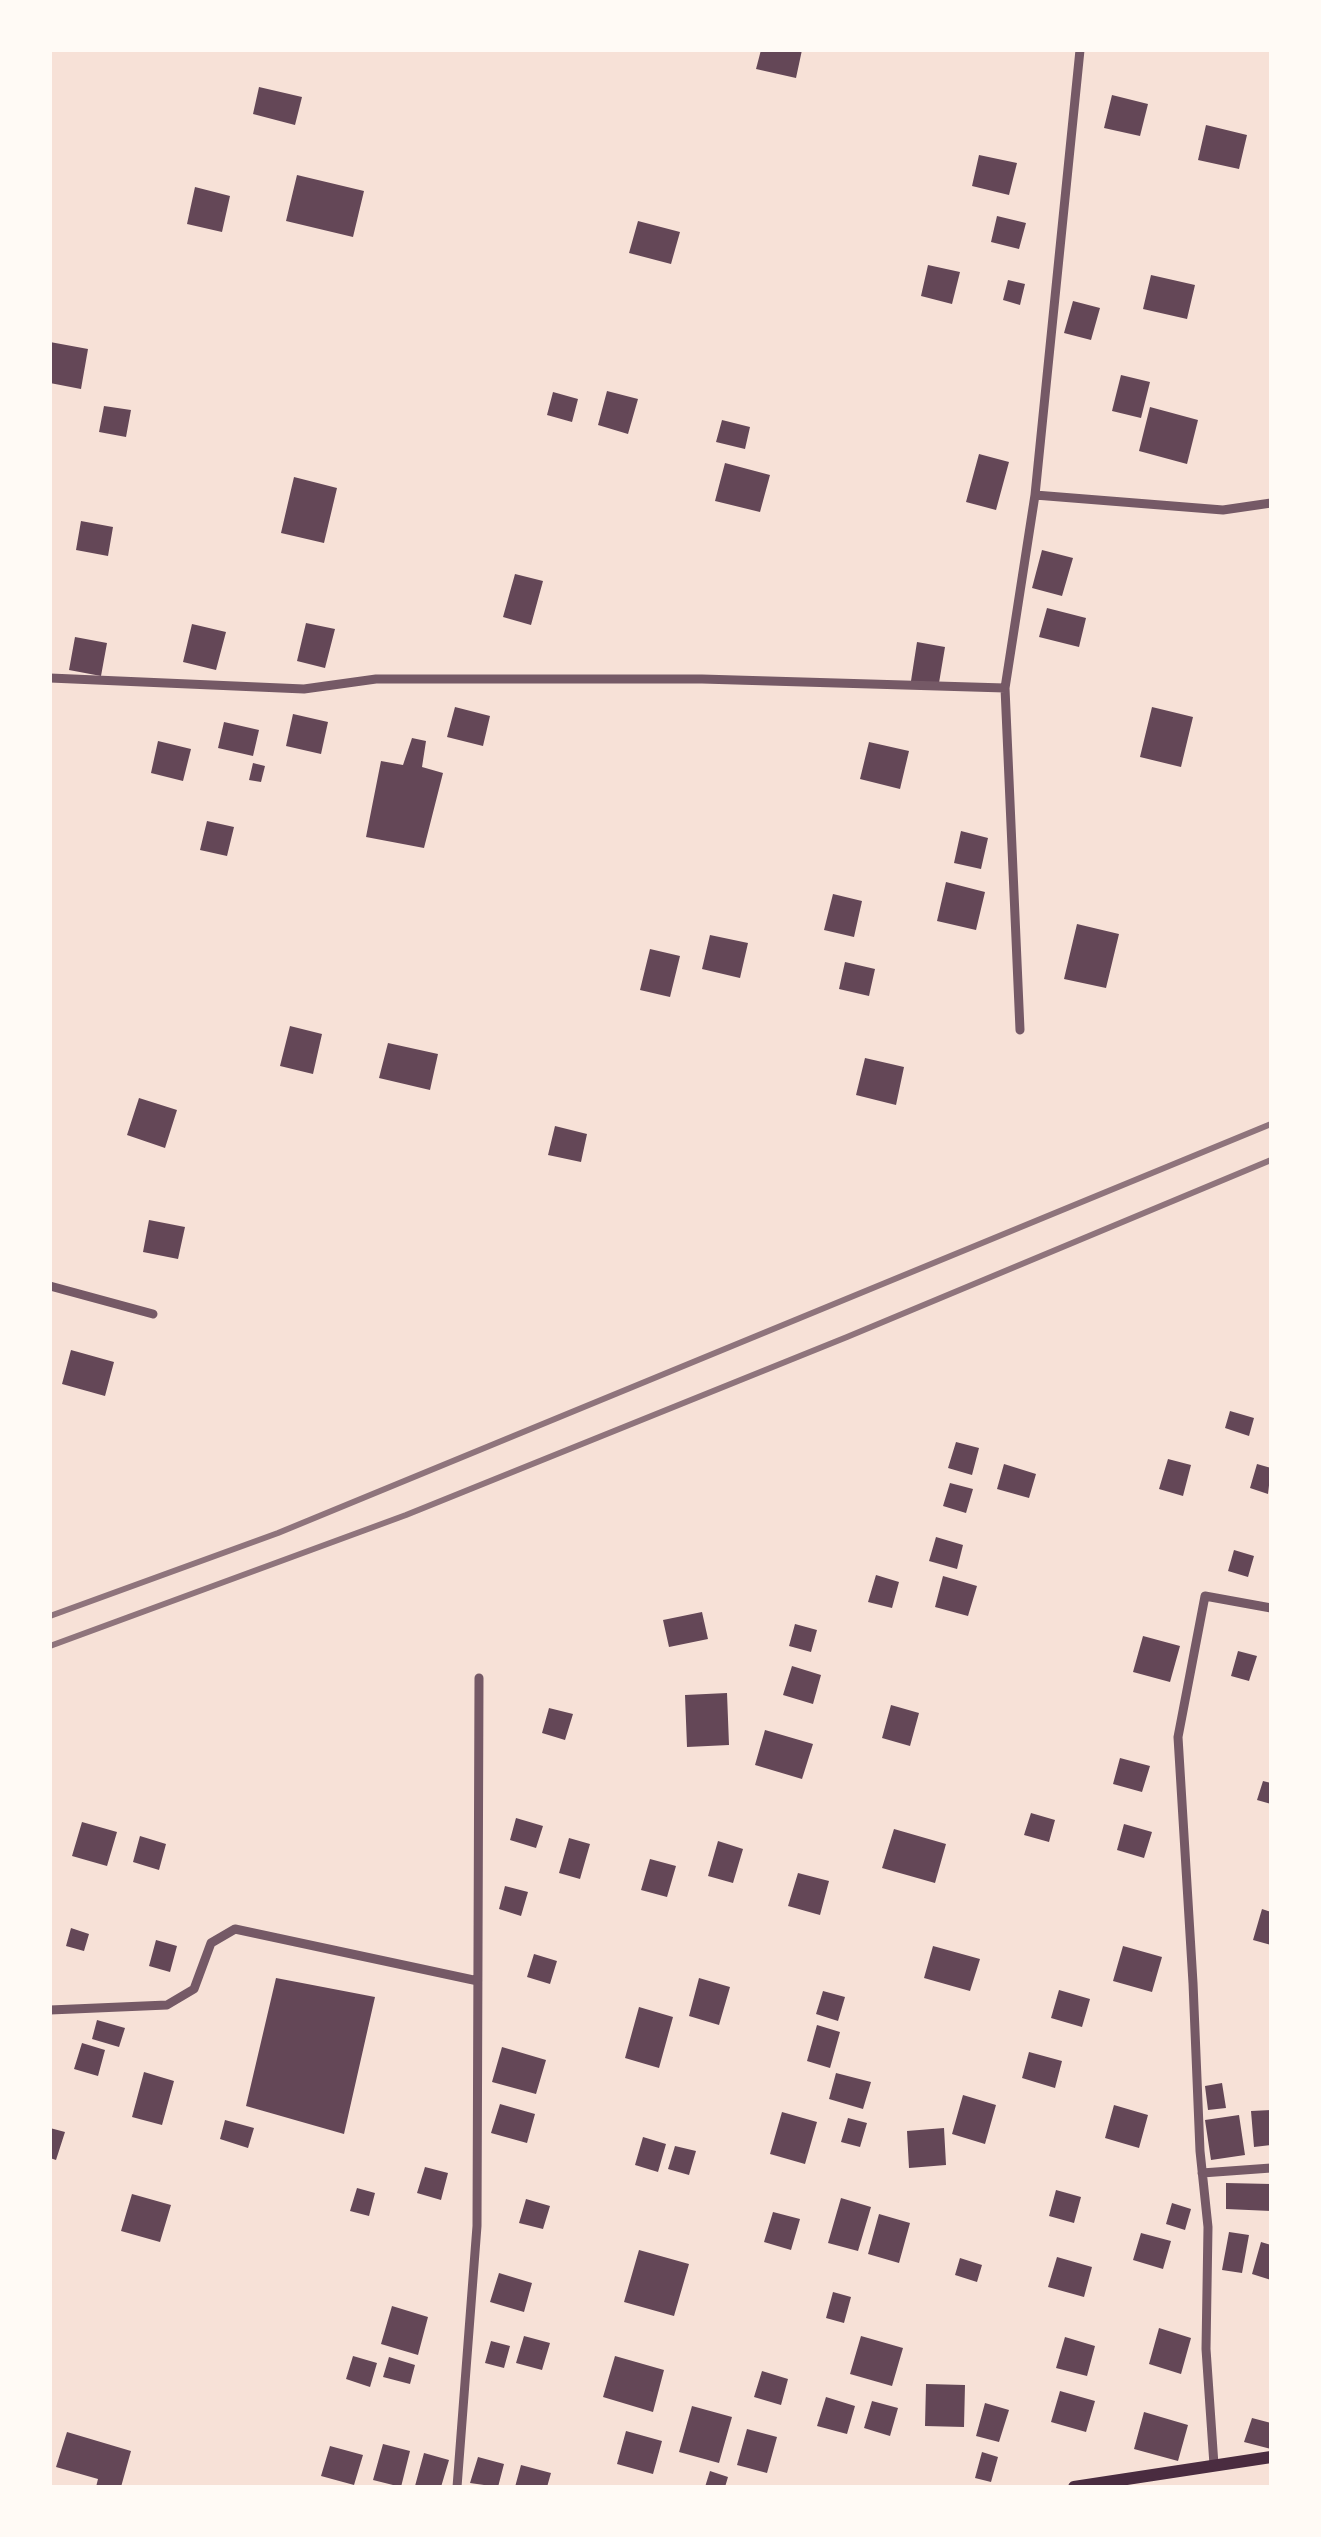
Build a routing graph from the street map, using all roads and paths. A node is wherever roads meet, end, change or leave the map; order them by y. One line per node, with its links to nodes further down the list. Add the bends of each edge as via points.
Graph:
1 (1080, 50): 2 (street)
2 (1034, 495): 3 (street, via 1223,510); 5 (street)
3 (1271, 503)
4 (50, 678): 5 (street, via 304,689 376,679)
5 (1005, 688): 6 (street)
6 (1020, 1030)
7 (50, 1286): 8 (street)
8 (154, 1314)
9 (1271, 1608): 14 (street, via 1206,1596 1178,1738)
10 (479, 1678): 11 (street)
11 (478, 1981): 12 (street, via 235,1929 211,1942 194,1989 166,2005); 17 (street, via 477,2226)
12 (50, 2010)
13 (1271, 2168): 14 (street)
14 (1202, 2173): 16 (street)
15 (1271, 2456): 16 (main road)
16 (1214, 2465): 18 (main road)
17 (456, 2487)
18 (1074, 2487)

